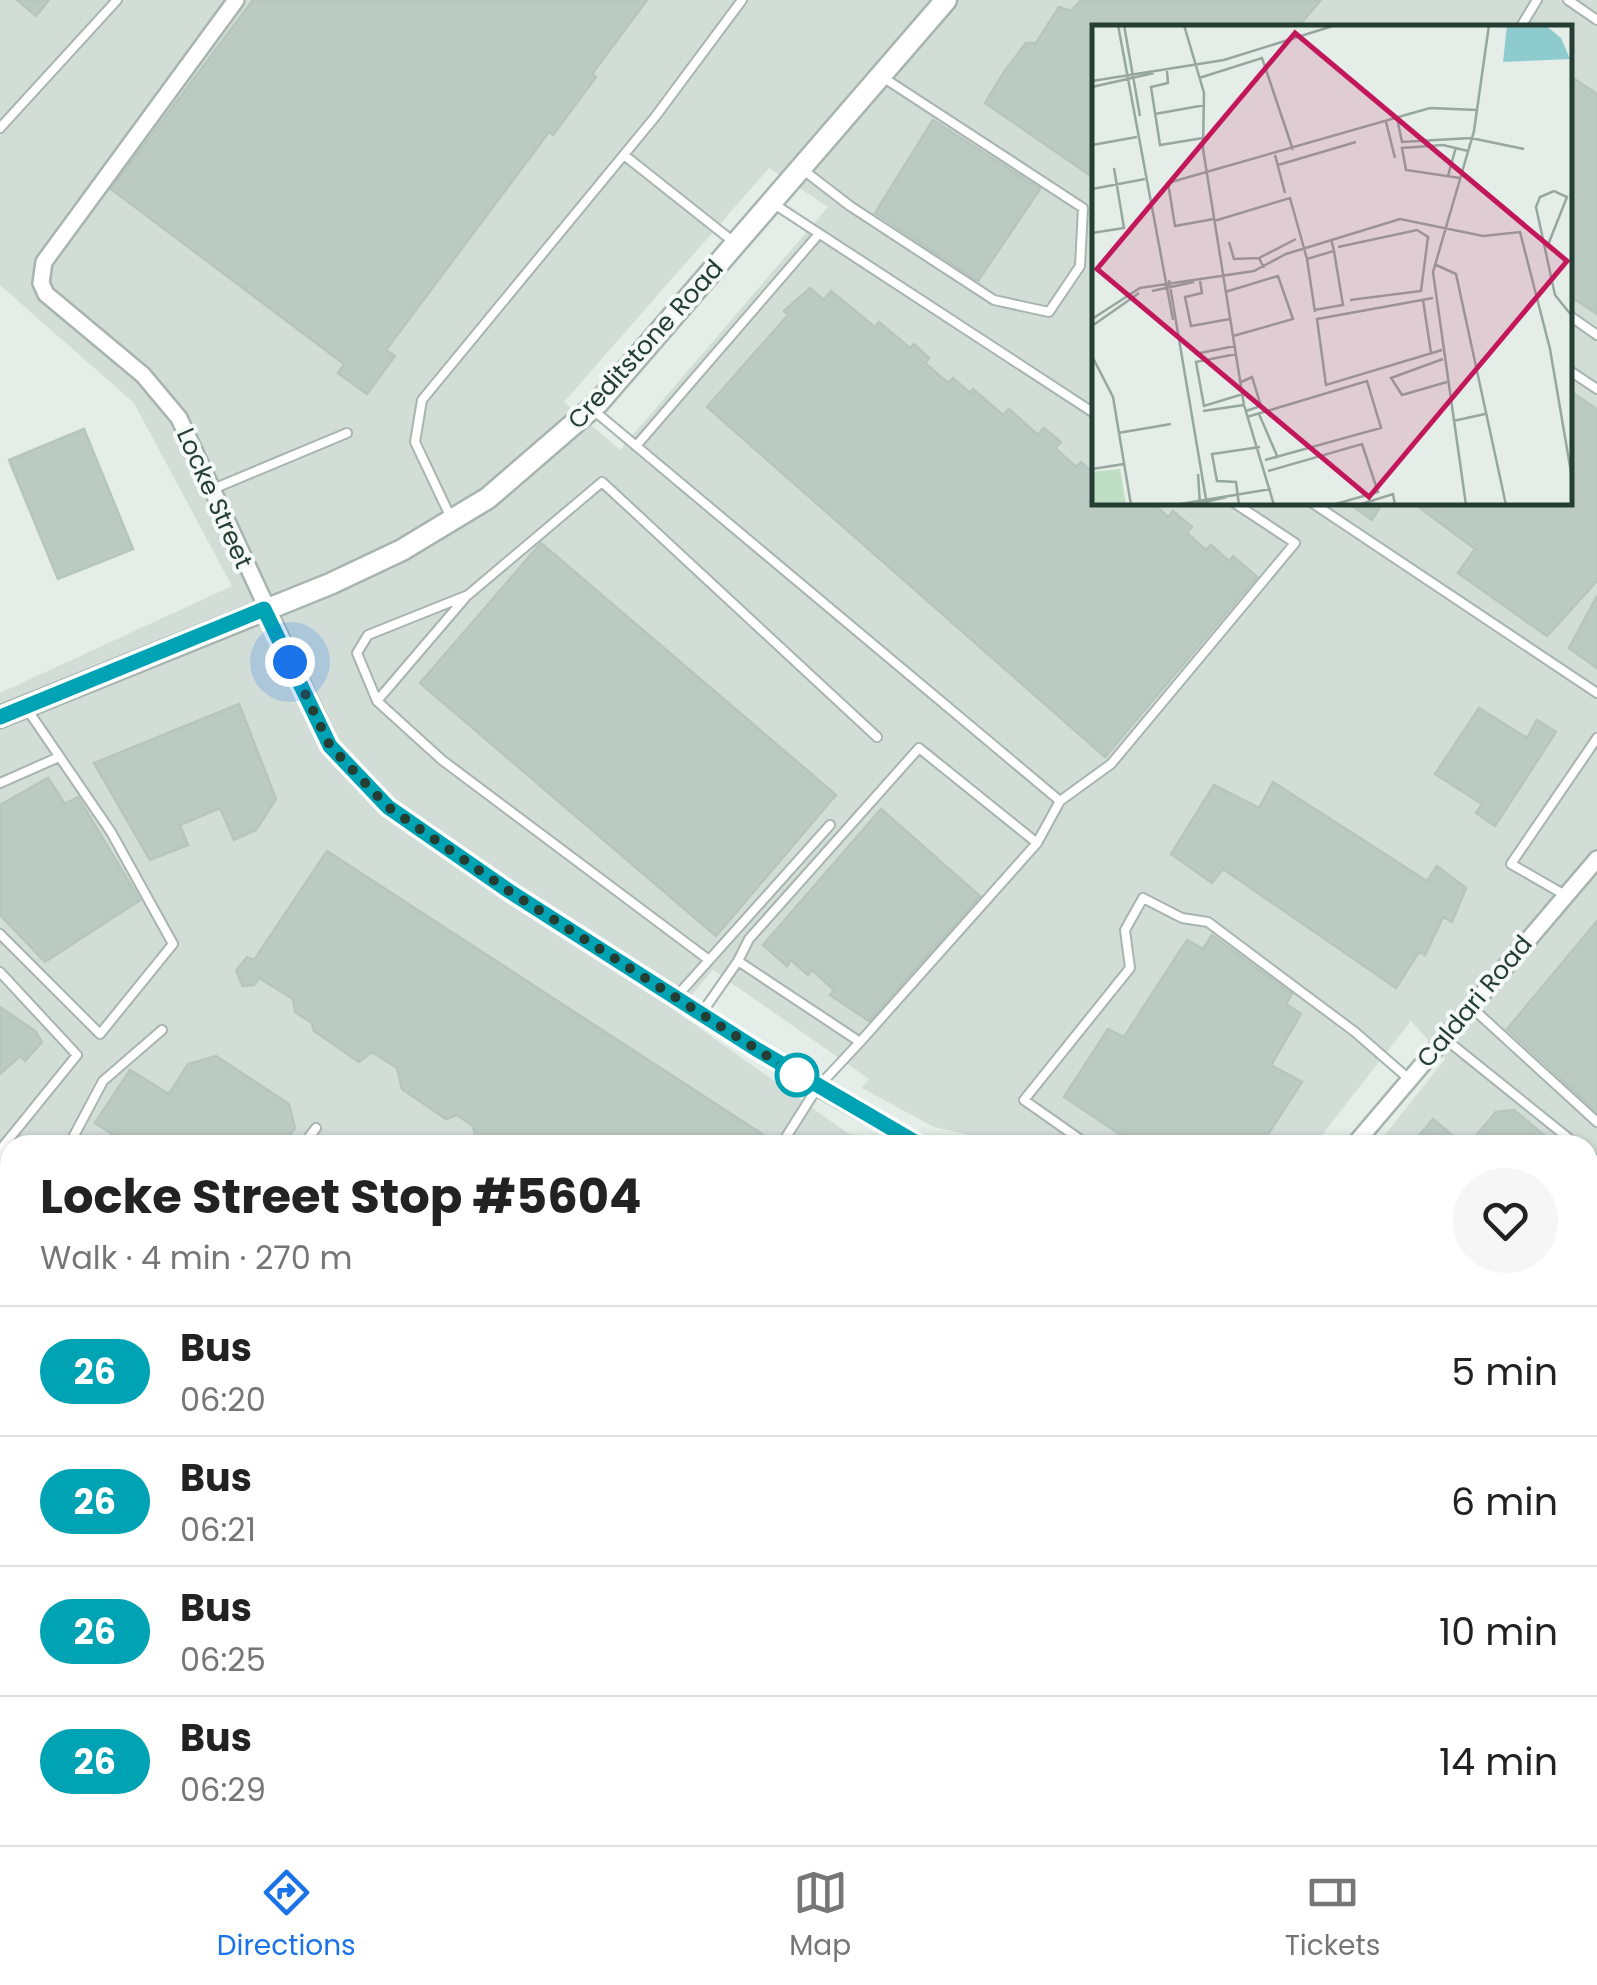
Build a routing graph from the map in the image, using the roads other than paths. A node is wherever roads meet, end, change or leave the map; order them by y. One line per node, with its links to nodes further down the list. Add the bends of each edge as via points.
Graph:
1 (117, 0): 10 (lane)
2 (236, 0): 24 (street, Locke Street, via 40,272 46,294 164,398)
3 (742, 0): 11 (lane)
4 (946, 0): 9 (street, Creditstone Road)
5 (1537, 0): 8 (lane)
6 (1568, 0): 7 (lane)
7 (1597, 20)
8 (1522, 25)
9 (880, 75): 12 (street, Creditstone Road); 12 (lane, via 1082,208 1080,266 1049,312 994,300)
10 (0, 128)
11 (624, 155): 15 (lane); 27 (lane, via 422,400 415,442)
12 (800, 168): 13 (street, Creditstone Road)
13 (771, 202): 14 (lane); 15 (street, Creditstone Road)
14 (818, 235): 21 (lane); 23 (lane)
15 (735, 243): 20 (street, Creditstone Road)
16 (1572, 317): 17 (lane)
17 (1597, 335)
18 (1572, 372): 19 (lane)
19 (1597, 389)
20 (592, 409): 23 (lane); 27 (street, Creditstone Road, via 535,461)
21 (1092, 412)
22 (348, 433): 24 (lane)
23 (636, 446): 38 (lane)
24 (214, 489): 29 (street, Locke Street)
25 (1239, 505): 38 (lane, via 1296,543 1111,764)
26 (1316, 505): 30 (lane)
27 (452, 520): 29 (street, Creditstone Road, via 348,576)
28 (468, 595): 31 (lane); 31 (lane, via 368,635 357,653); 34 (lane, via 602,482)
29 (264, 609): 32 (street, Creditstone Road); 47 (street, Locke Street, via 330,746 388,807)
30 (1597, 693)
31 (377, 701): 44 (lane, via 442,760)
32 (25, 706): 33 (street, Creditstone Road); 36 (lane)
33 (0, 717)
34 (877, 738)
35 (1597, 738): 42 (lane, via 1511,864)
36 (59, 756): 37 (lane); 43 (lane, via 173,944 100,1034)
37 (0, 783)
38 (1060, 801): 40 (lane)
39 (830, 825): 44 (lane)
40 (1037, 843): 45 (lane, via 919,748 749,938); 52 (lane)
41 (1597, 860): 42 (street, Caldari Road)
42 (1565, 895): 48 (street, Caldari Road)
43 (0, 934)
44 (709, 960): 47 (lane)
45 (738, 961): 49 (lane); 52 (lane)
46 (0, 972): 57 (lane, via 77,1054)
47 (676, 997): 49 (street, Locke Street)
48 (1470, 1006): 51 (street, Caldari Road); 55 (lane)
49 (701, 1014): 54 (street, Locke Street)
50 (162, 1030): 58 (lane, via 103,1081)
51 (1443, 1038): 53 (street, Caldari Road); 64 (lane)
52 (860, 1042): 54 (lane)
53 (1408, 1080): 62 (lane, via 1356,1032 1208,922 1182,918 1142,898 1125,930 1130,968 1024,1100); 63 (street, Caldari Road)
54 (818, 1088): 60 (lane); 61 (street, Locke Street)
55 (1597, 1122)
56 (316, 1128): 59 (lane)
57 (13, 1135)
58 (73, 1135)
59 (311, 1135)
60 (787, 1135)
61 (902, 1135)
62 (1074, 1135)
63 (1362, 1135)
64 (1564, 1135)

